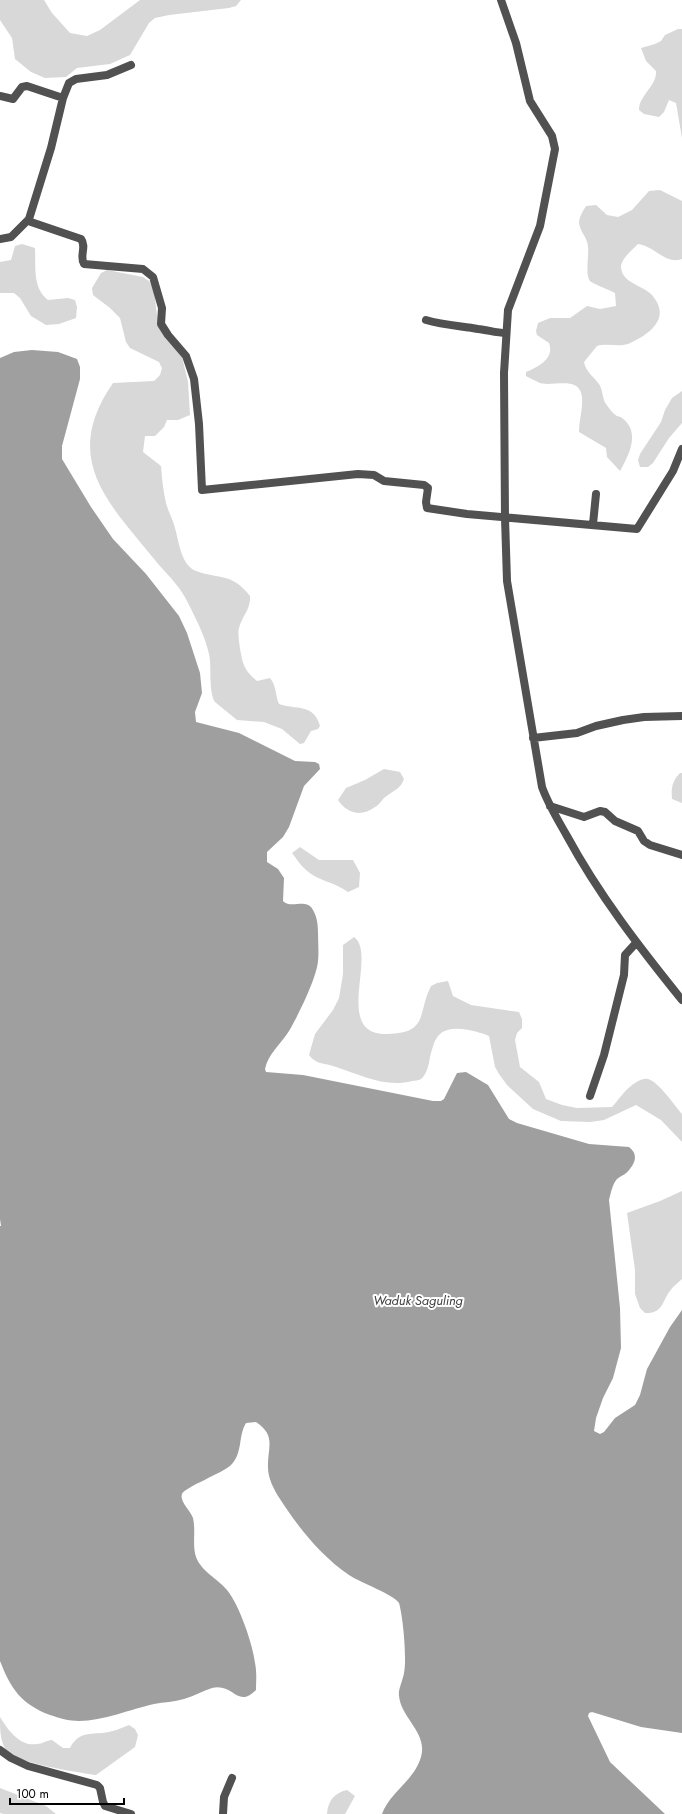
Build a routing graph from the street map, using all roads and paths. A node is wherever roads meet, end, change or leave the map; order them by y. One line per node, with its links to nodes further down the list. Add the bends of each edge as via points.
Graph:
1 (501, 0): 8 (street, via 516,44 530,101 552,136 555,149 540,226 508,310)
2 (131, 65): 4 (street, via 107,75 72,81)
3 (0, 96): 4 (street, via 13,99 22,87 27,86)
4 (63, 98): 5 (street)
5 (29, 219): 6 (street, via 11,237); 11 (street, via 31,222 80,239 84,247 84,264 143,268 153,277 162,308 161,324 186,356 194,379 202,490 358,474 374,475 384,481 424,485 428,488 427,508)
6 (0, 239)
7 (426, 320): 8 (street, via 493,333)
8 (506, 333): 11 (street)
9 (682, 449): 12 (street, via 673,471 637,529)
10 (596, 494): 12 (street)
11 (505, 518): 12 (street); 14 (street, via 507,581)
12 (593, 524)
13 (682, 716): 14 (street, via 623,720 577,733)
14 (533, 738): 15 (street, via 542,787)
15 (550, 806): 16 (street, via 584,817 600,811 605,812 615,821 638,831 650,845); 17 (street, via 580,860)
16 (682, 855)
17 (636, 943): 18 (street); 19 (street, via 625,955 624,975 604,1055)
18 (682, 1000)
19 (590, 1096)
20 (0, 1750): 22 (street, via 24,1764 97,1785 105,1806)
21 (232, 1778): 23 (street, via 224,1797)
22 (131, 1814)
23 (223, 1814)

